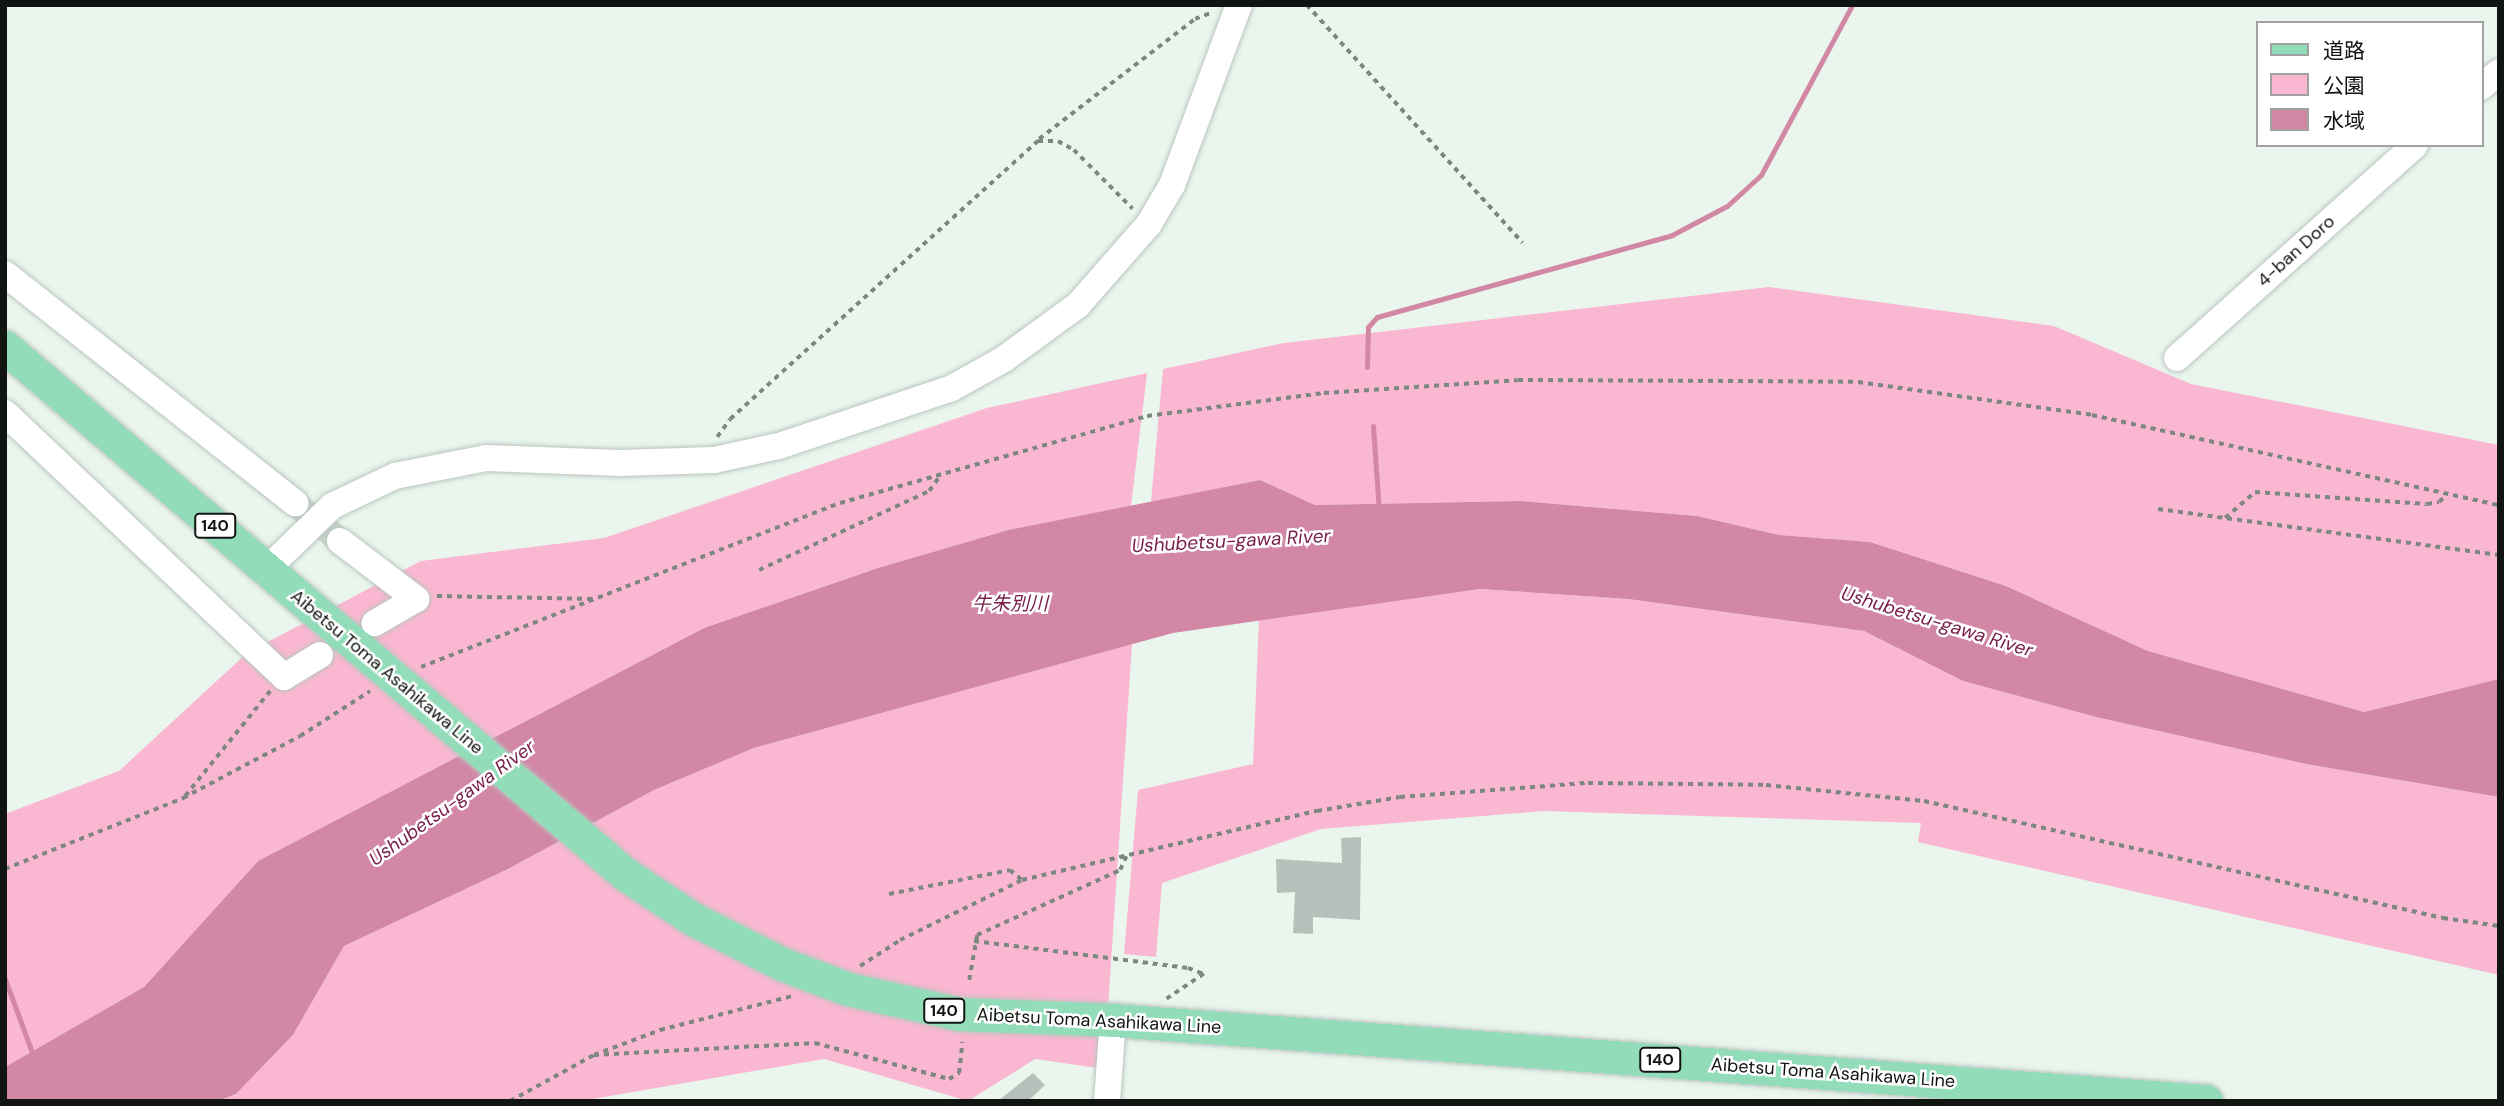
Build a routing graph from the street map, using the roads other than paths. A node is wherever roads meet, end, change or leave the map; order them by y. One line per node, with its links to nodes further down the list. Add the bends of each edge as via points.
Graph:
1 (1239, 6): 11 (street, via 1172,185 1149,224 1077,305 1041,335 952,388 779,446 714,460 621,463 486,458 435,465 394,476 332,506)
2 (2499, 72): 3 (street)
3 (2483, 85)
4 (2413, 147): 7 (street, 4-ban Doro)
5 (5, 274): 9 (street)
6 (5, 347): 11 (main road, Aibetsu Toma Asahikawa Line / 140)
7 (2176, 358)
8 (5, 413): 13 (street, via 284,677)
9 (295, 503)
10 (340, 541): 12 (street, via 416,599)
11 (266, 569): 14 (main road, Aibetsu Toma Asahikawa Line / 140, via 625,874 693,919 782,964 848,989 960,1014)
12 (375, 623)
13 (320, 656)
14 (1113, 1020): 15 (street); 16 (main road, Aibetsu Toma Asahikawa Line / 140)
15 (1107, 1101)
16 (2206, 1101)

